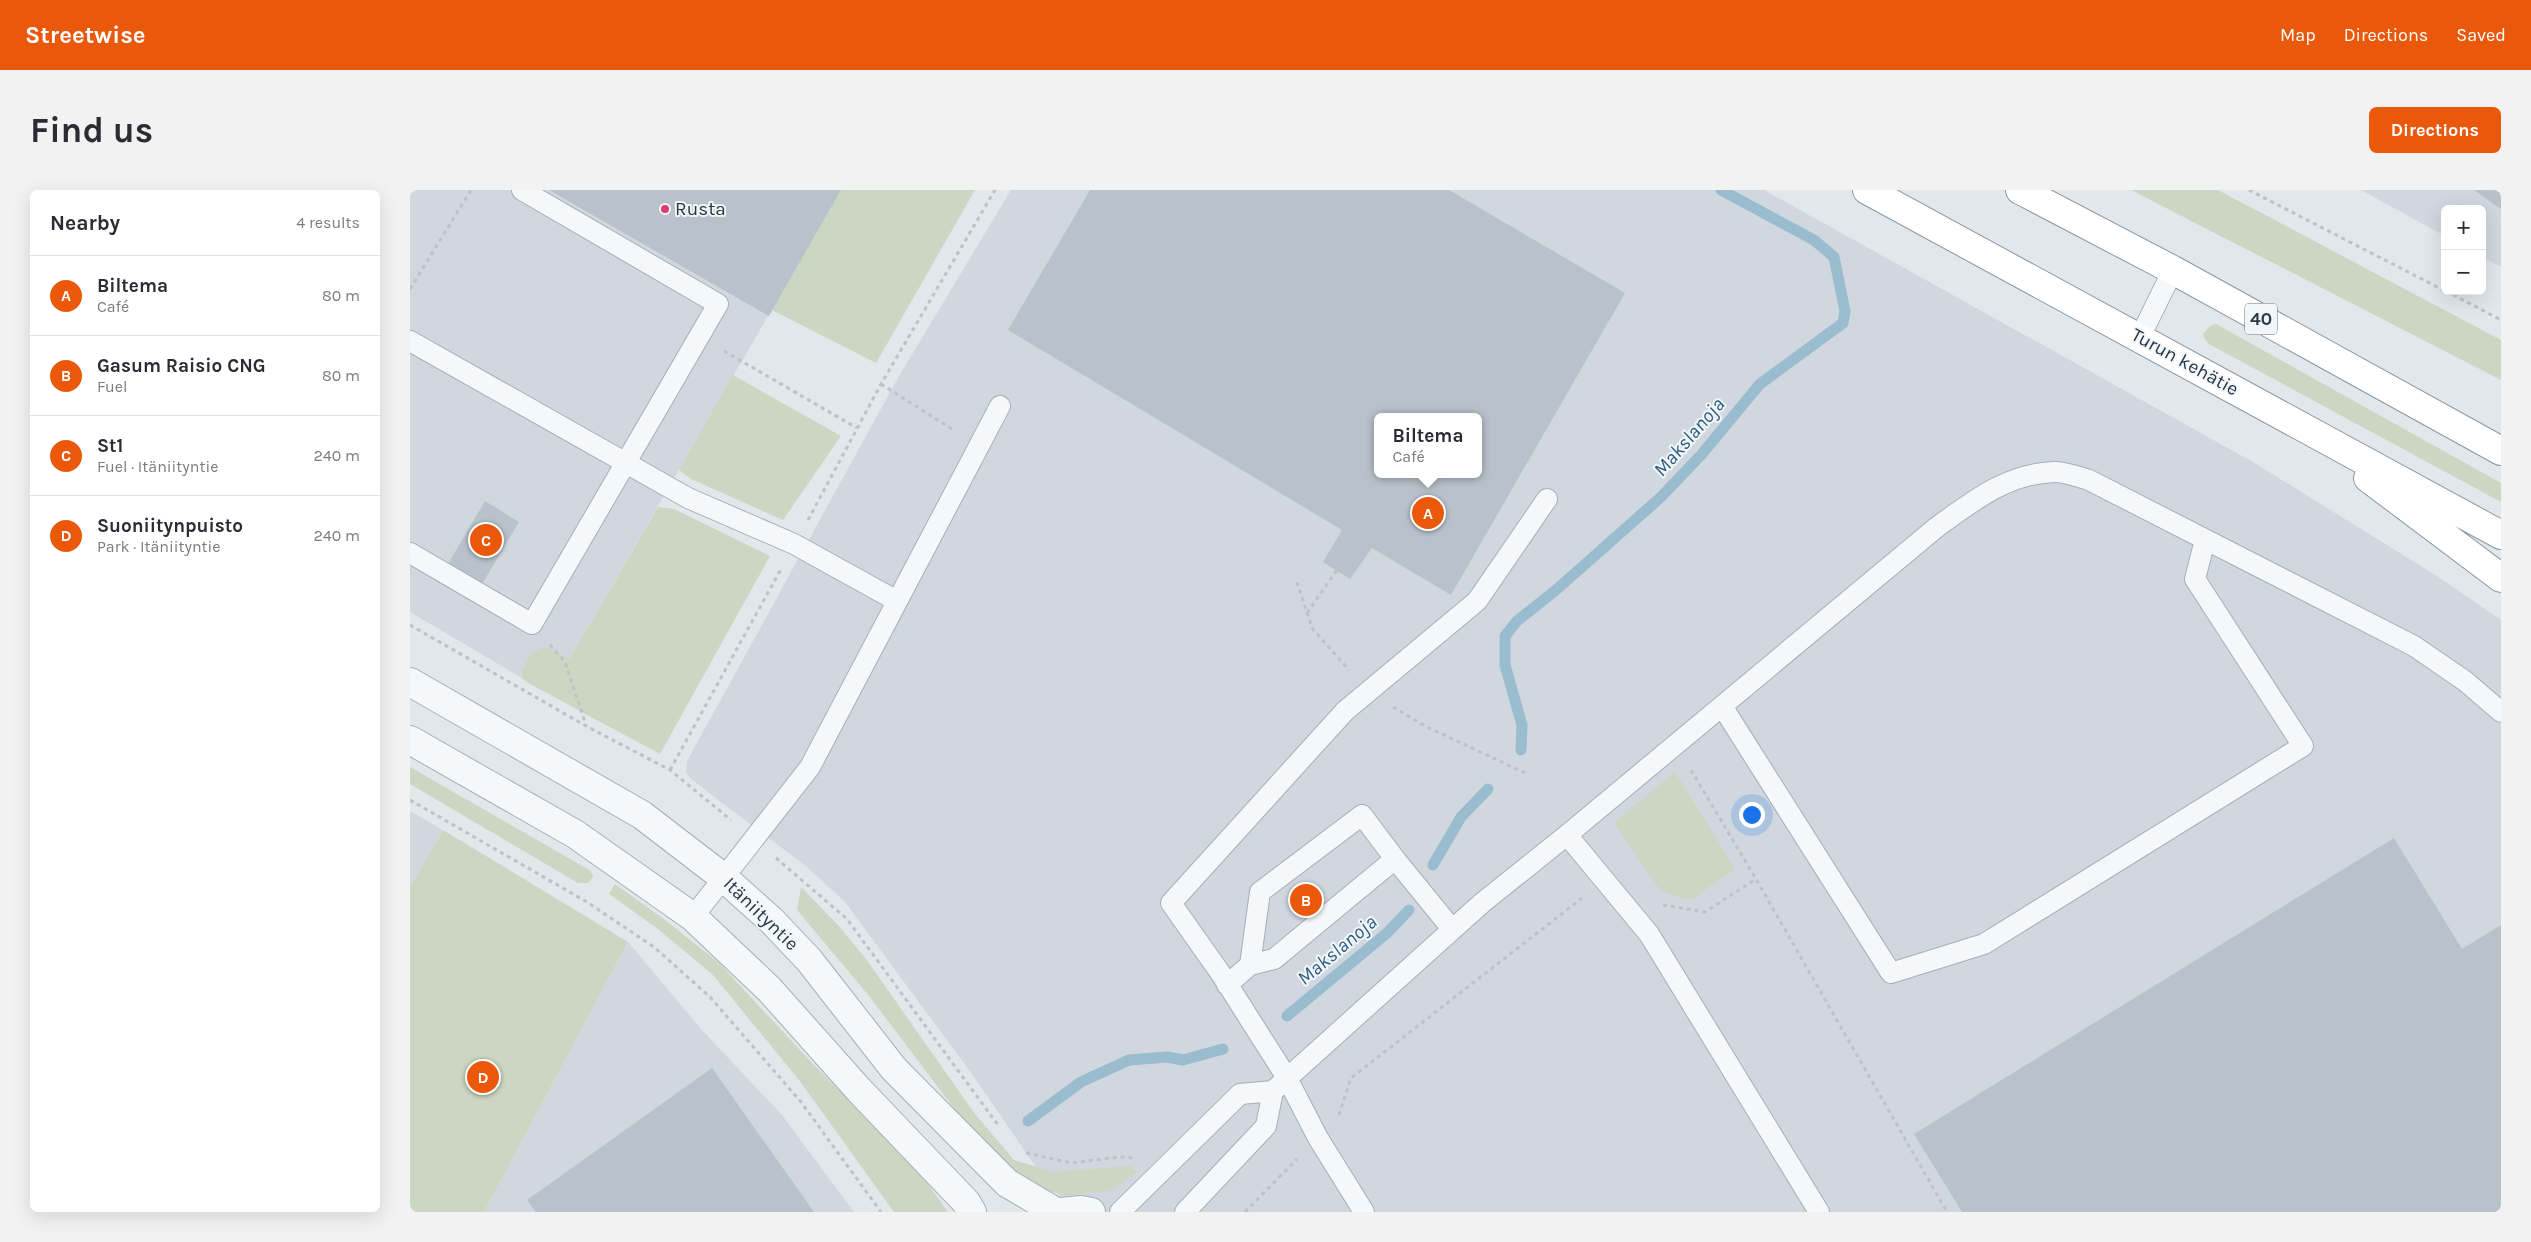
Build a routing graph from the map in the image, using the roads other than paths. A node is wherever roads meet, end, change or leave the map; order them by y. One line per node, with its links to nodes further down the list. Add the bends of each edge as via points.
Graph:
1 (522, 190): 10 (lane, via 718,304)
2 (1868, 190): 5 (highway, Turun kehätie)
3 (2020, 190): 4 (highway, 40)
4 (2173, 270): 5 (lane); 9 (highway, 40)
5 (2140, 337): 8 (highway, Turun kehätie)
6 (410, 341): 10 (lane)
7 (1000, 406): 16 (lane)
8 (2290, 420): 12 (highway, Turun kehätie); 15 (highway)
9 (2498, 448)
10 (625, 463): 14 (lane, via 532,624); 16 (lane, via 688,498 794,544)
11 (1547, 499): 27 (lane, via 1477,601 1346,711 1171,904)
12 (2501, 535)
13 (2205, 540): 18 (lane, via 2089,480 2057,472 2024,476 1977,498 1937,527); 18 (lane, via 2194,579 2303,746 1984,944 1891,973); 19 (lane, via 2414,646 2465,681)
14 (410, 553)
15 (2501, 578)
16 (897, 601): 23 (lane, via 810,767)
17 (410, 682): 23 (street, Itäniityntie, via 642,815)
18 (1722, 706): 21 (lane)
19 (2501, 712)
20 (410, 740): 24 (street, via 575,834)
21 (1567, 835): 25 (lane); 36 (lane, via 1649,934)
22 (1395, 859): 25 (lane); 26 (lane, via 1274,959); 26 (lane, via 1362,815 1260,892)
23 (724, 878): 24 (lane); 30 (street, Itäniityntie, via 809,960 894,1069 1007,1183)
24 (693, 918): 29 (street, via 769,989)
25 (1452, 929): 28 (lane)
26 (1250, 965): 27 (lane)
27 (1227, 985): 28 (lane)
28 (1280, 1085): 33 (lane, via 1240,1094); 34 (lane, via 1266,1126); 35 (lane)
29 (972, 1212)
30 (1056, 1212)
31 (1061, 1212): 32 (street)
32 (1091, 1212)
33 (1120, 1212)
34 (1185, 1212)
35 (1364, 1212)
36 (1819, 1212)

